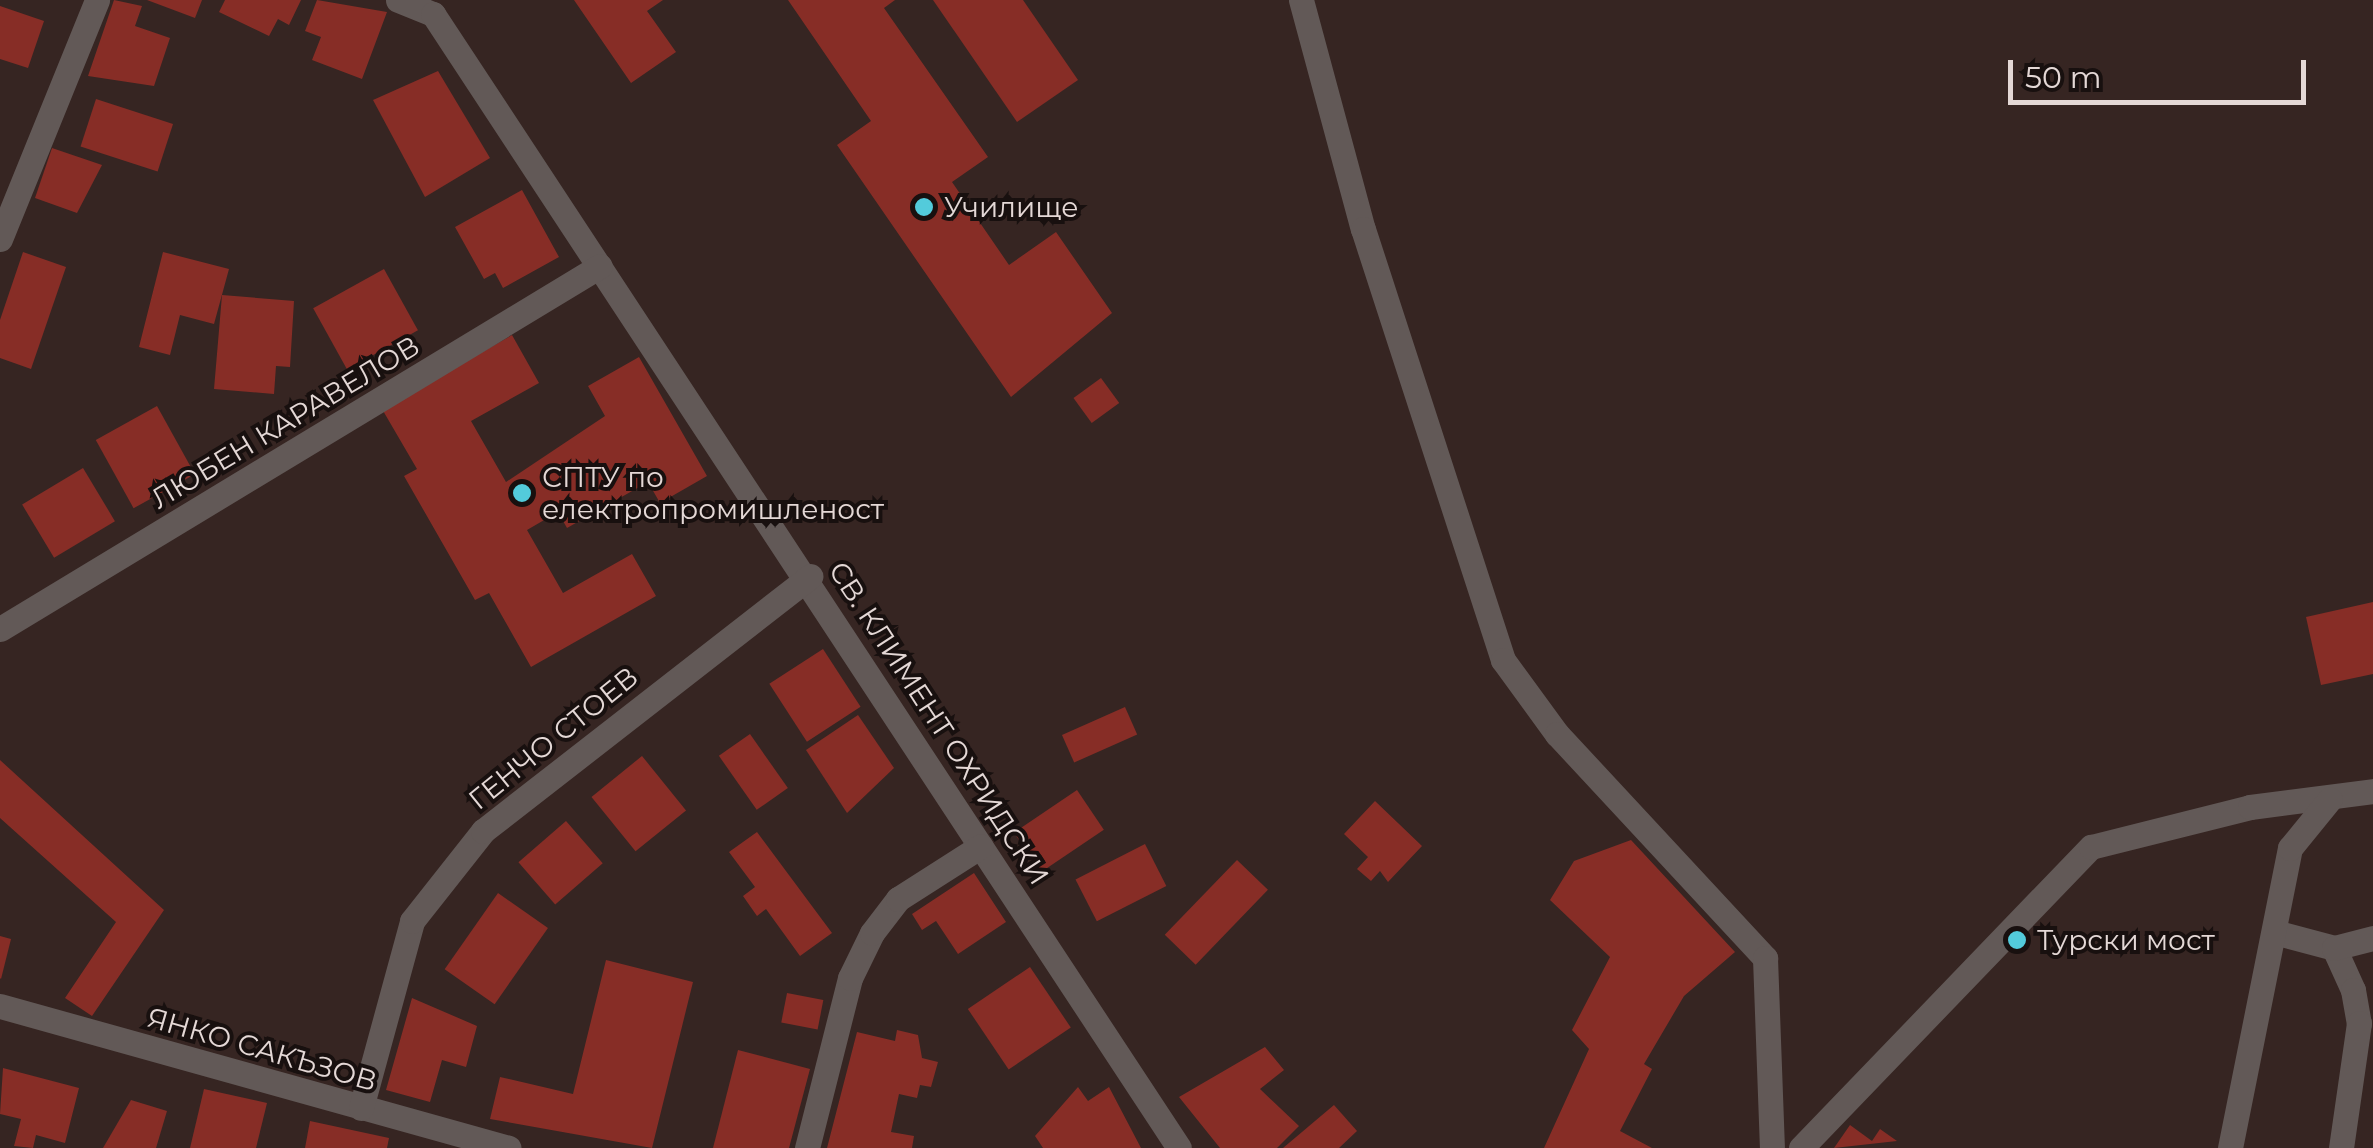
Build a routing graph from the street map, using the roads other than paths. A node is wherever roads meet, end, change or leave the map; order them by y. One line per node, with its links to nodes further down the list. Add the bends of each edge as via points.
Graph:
1 (97, 0): 5 (street)
2 (398, 0): 4 (street, СВ. КЛИМЕНТ ОХРИДСКИ)
3 (1301, 0): 21 (street, via 1369,248 1503,660 1558,734 1765,958)
4 (434, 7): 6 (street, СВ. КЛИМЕНТ ОХРИДСКИ)
5 (0, 239)
6 (600, 266): 7 (street, СВ. КЛИМЕНТ ОХРИДСКИ); 8 (street, ЛЮБЕН КАРАВЕЛОВ)
7 (810, 576): 11 (street, СВ. КЛИМЕНТ ОХРИДСКИ); 16 (street, ГЕНЧО СТОЕВ, via 483,832 412,920)
8 (0, 628)
9 (2373, 791): 10 (street)
10 (2330, 799): 12 (street, via 2290,848); 17 (street, via 2250,807 2076,857)
11 (981, 846): 19 (street, via 898,899 872,934 850,978); 20 (street, СВ. КЛИМЕНТ ОХРИДСКИ)
12 (2274, 932): 14 (street); 22 (street)
13 (2373, 938): 14 (street)
14 (2334, 948): 23 (street, via 2359,1023)
15 (0, 1006): 16 (street, ЯНКО САКЪЗОВ)
16 (361, 1108): 18 (street, ЯНКО САКЪЗОВ)
17 (1808, 1137)
18 (509, 1148)
19 (808, 1148)
20 (1179, 1148)
21 (1772, 1148)
22 (2230, 1148)
23 (2341, 1148)

